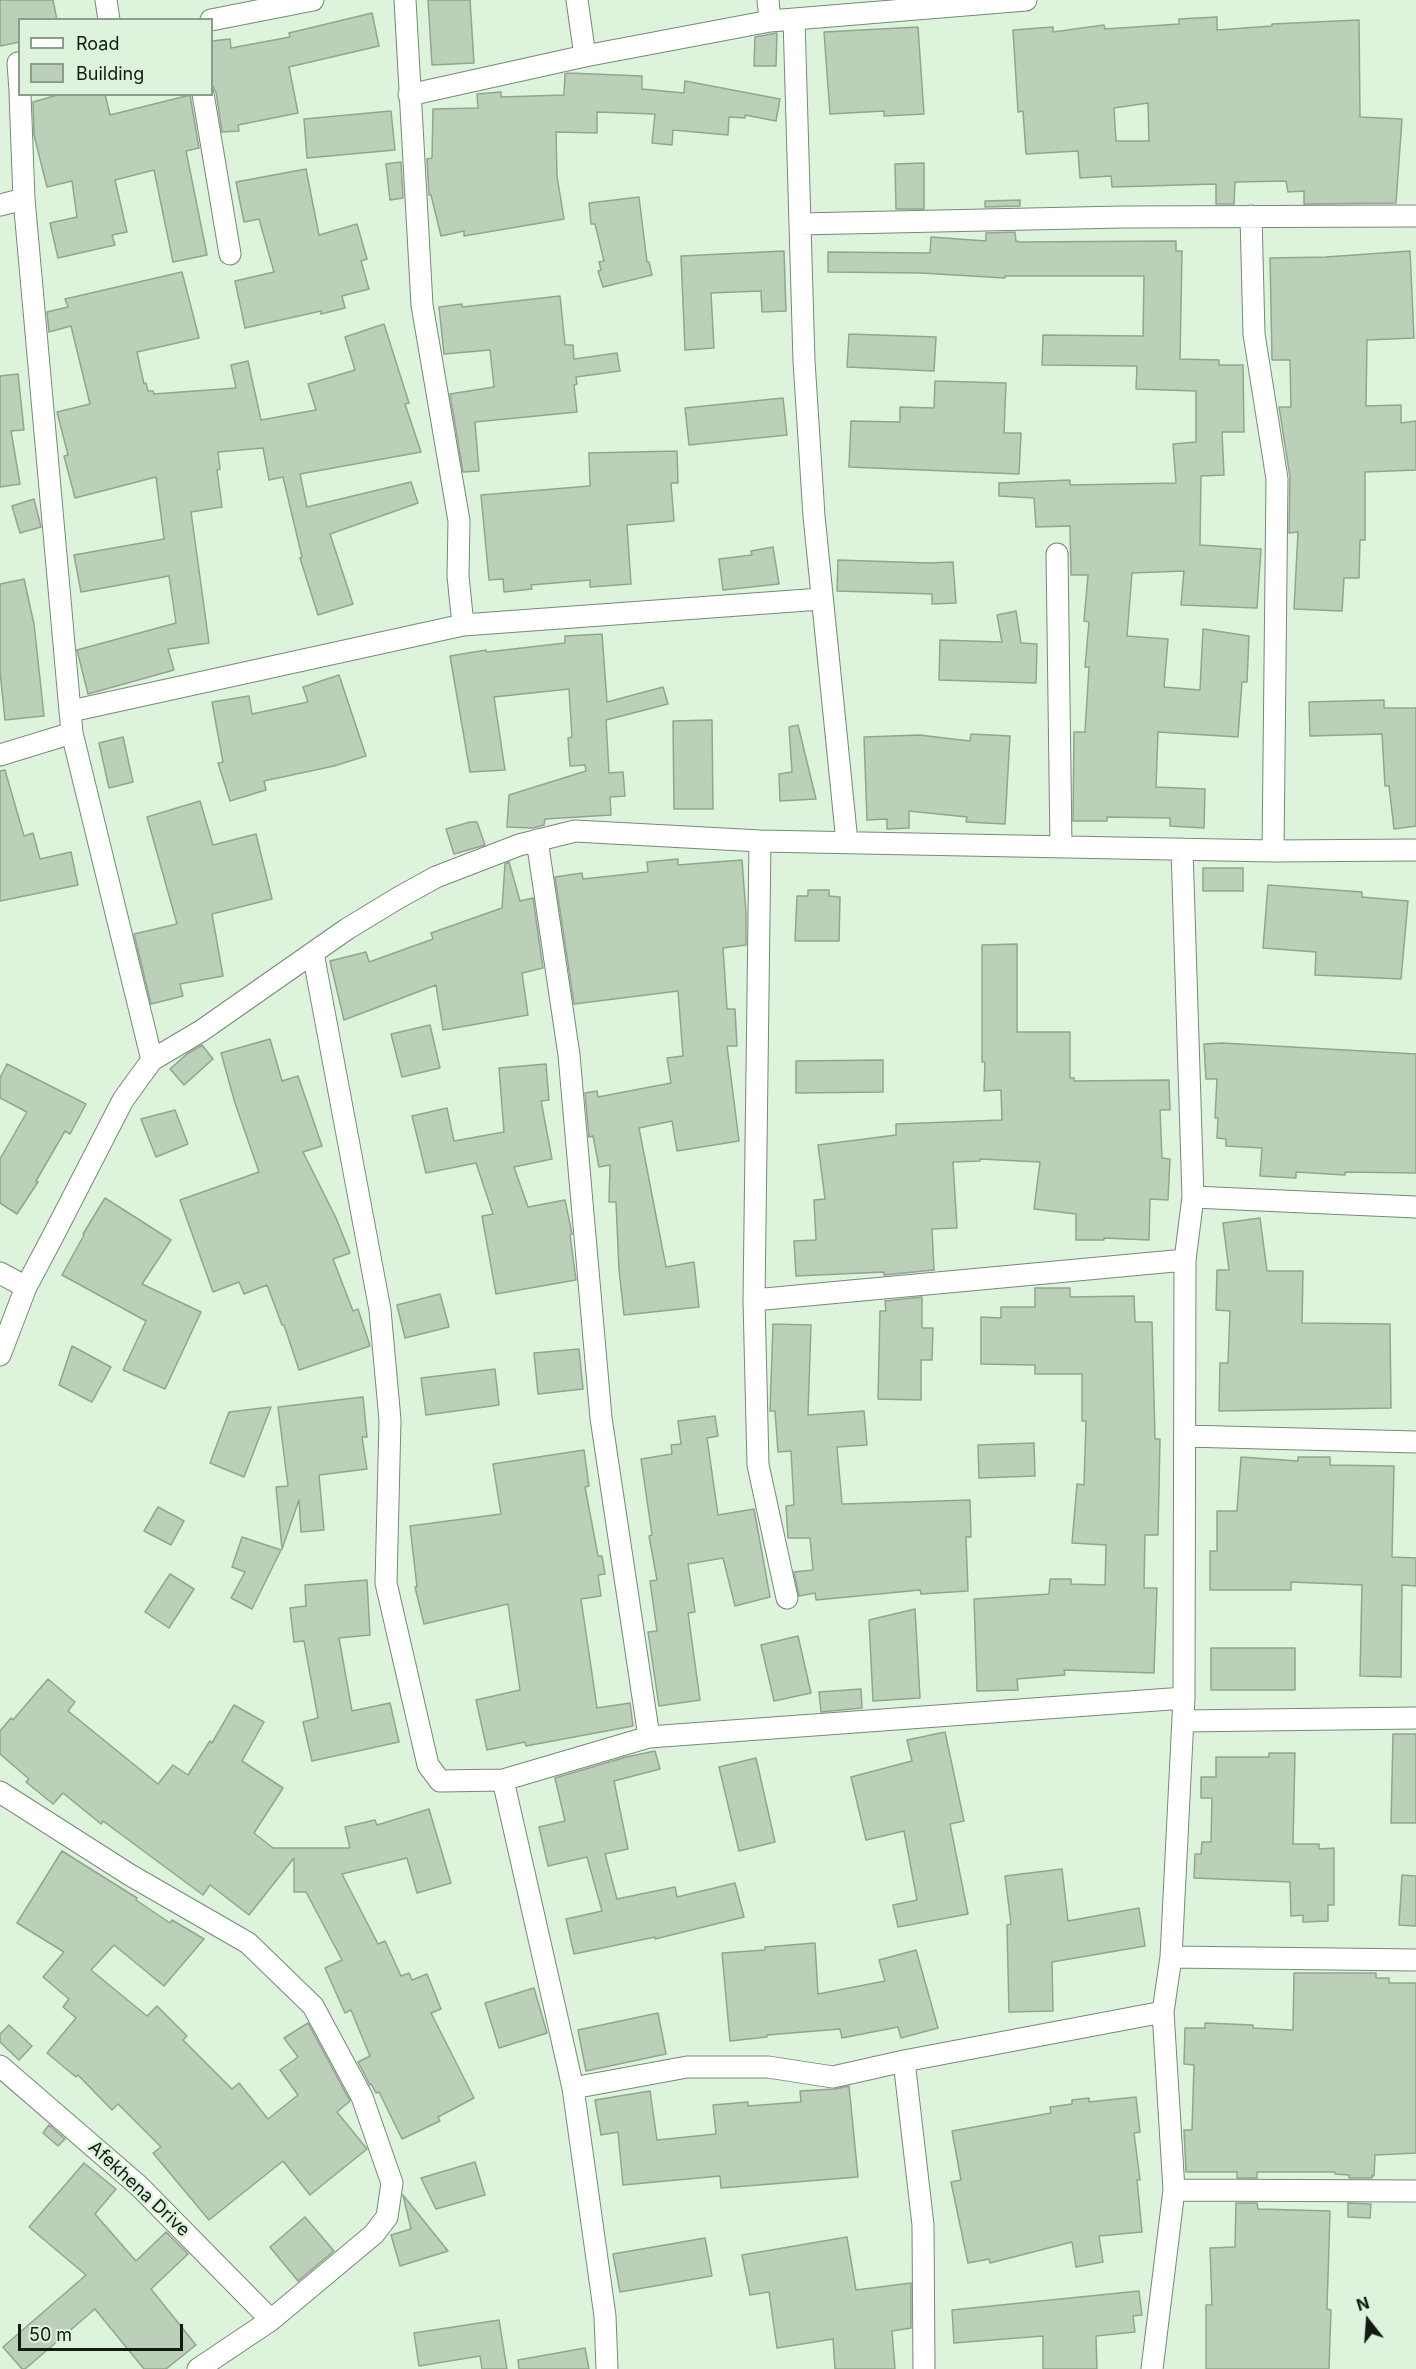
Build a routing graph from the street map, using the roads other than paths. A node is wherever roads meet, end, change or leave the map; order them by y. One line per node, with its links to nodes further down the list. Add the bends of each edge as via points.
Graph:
1 (106, 0): 7 (street)
2 (313, 0): 9 (street)
3 (405, 0): 13 (street)
4 (577, 0): 10 (street)
5 (1026, 0): 8 (street)
6 (769, 10): 8 (street); 10 (street)
7 (109, 18)
8 (794, 19): 20 (street)
9 (213, 20)
10 (585, 56): 13 (street)
11 (13, 64): 12 (street)
12 (18, 85)
13 (409, 95): 24 (street, via 422,305 459,521 458,576)
14 (20, 96): 16 (street)
15 (203, 96): 21 (street)
16 (24, 199): 17 (street); 25 (street)
17 (0, 205)
18 (1251, 216): 19 (street); 20 (street); 34 (street, via 1254,334 1277,479)
19 (1416, 216)
20 (800, 224): 23 (street, via 804,361)
21 (230, 254)
22 (1057, 554): 31 (street)
23 (821, 599): 24 (street); 30 (street)
24 (464, 625): 25 (street)
25 (71, 711): 26 (street)
26 (72, 733): 27 (street); 36 (street)
27 (0, 755)
28 (537, 840): 29 (street, via 575,831); 35 (street, via 436,877); 50 (street, via 569,1055 601,1418)
29 (760, 841): 30 (street); 42 (street)
30 (847, 842): 31 (street)
31 (1061, 847): 32 (street)
32 (1182, 849): 34 (street); 37 (street)
33 (1416, 850): 34 (street)
34 (1273, 851)
35 (313, 953): 36 (street); 51 (street, via 380,1310 390,1420 386,1583 418,1726 428,1766 440,1781)
36 (152, 1060): 41 (street, via 123,1100)
37 (1193, 1197): 38 (street); 39 (street)
38 (1416, 1207)
39 (1185, 1260): 42 (street); 44 (street)
40 (0, 1273): 41 (street)
41 (26, 1287): 43 (street)
42 (754, 1300): 46 (street, via 758,1465)
43 (0, 1355)
44 (1185, 1436): 45 (street); 47 (street)
45 (1416, 1442)
46 (787, 1598)
47 (1184, 1698): 49 (street); 50 (street)
48 (1416, 1718): 49 (street)
49 (1183, 1721): 53 (street)
50 (649, 1737): 51 (street)
51 (503, 1780): 58 (street)
52 (0, 1792): 61 (street, via 130,1875 248,1943 313,2006 362,2097 392,2183 387,2217 374,2234)
53 (1171, 1957): 54 (street); 55 (street)
54 (1416, 1960)
55 (1163, 2012): 56 (street); 59 (street)
56 (904, 2061): 58 (street, via 833,2077 768,2067 687,2067); 64 (street, via 923,2225)
57 (0, 2066): 61 (street, Afekhena Drive, via 140,2186)
58 (573, 2088): 63 (street, via 605,2316)
59 (1174, 2190): 60 (street); 65 (street)
60 (1416, 2191)
61 (271, 2320): 62 (street)
62 (198, 2369)
63 (607, 2369)
64 (924, 2369)
65 (1152, 2369)

